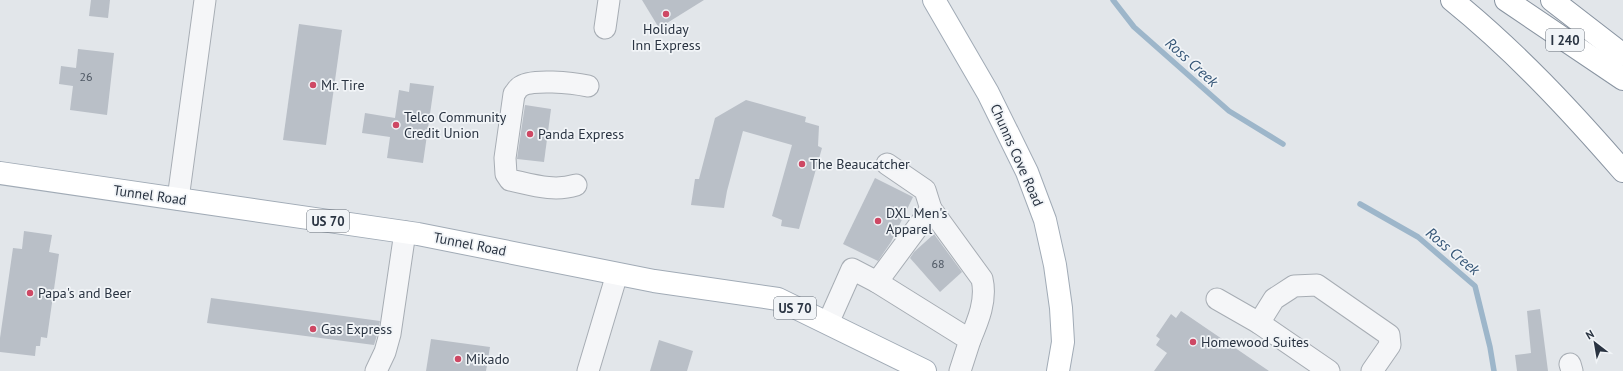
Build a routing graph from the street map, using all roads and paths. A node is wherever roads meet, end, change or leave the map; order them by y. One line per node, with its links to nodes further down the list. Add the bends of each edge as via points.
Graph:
1 (205, 0): 15 (lane)
2 (609, 0): 7 (lane)
3 (934, 0): 28 (main road, Chunns Cove Road, via 988,93 1027,172 1045,220 1061,308 1063,342)
4 (1452, 0): 12 (main road, via 1533,72)
5 (1506, 0): 9 (main road, I 240)
6 (1552, 0): 8 (main road)
7 (605, 28)
8 (1623, 55)
9 (1623, 79)
10 (588, 86): 14 (lane, via 561,83 531,83 520,86 514,94 505,158 506,174 510,180 552,189)
11 (887, 164): 16 (lane, via 925,190)
12 (1623, 171)
13 (0, 173): 15 (main road, Tunnel Road / US 70)
14 (576, 185)
15 (178, 199): 17 (main road, Tunnel Road / US 70)
16 (931, 209): 19 (lane); 23 (lane, via 982,279 983,298 979,318)
17 (405, 232): 18 (main road, Tunnel Road / US 70); 24 (lane, via 390,334)
18 (617, 274): 21 (main road, Tunnel Road / US 70, via 778,299); 25 (lane)
19 (877, 282): 21 (lane, via 852,269); 23 (lane)
20 (1217, 299): 22 (lane)
21 (828, 323): 26 (main road, Tunnel Road / US 70)
22 (1259, 323): 29 (lane); 30 (lane, via 1274,299 1294,286 1317,285 1388,335 1390,345)
23 (970, 340): 27 (lane)
24 (376, 371)
25 (588, 371)
26 (925, 371)
27 (960, 371)
28 (1058, 371)
29 (1329, 371)
30 (1372, 371)

